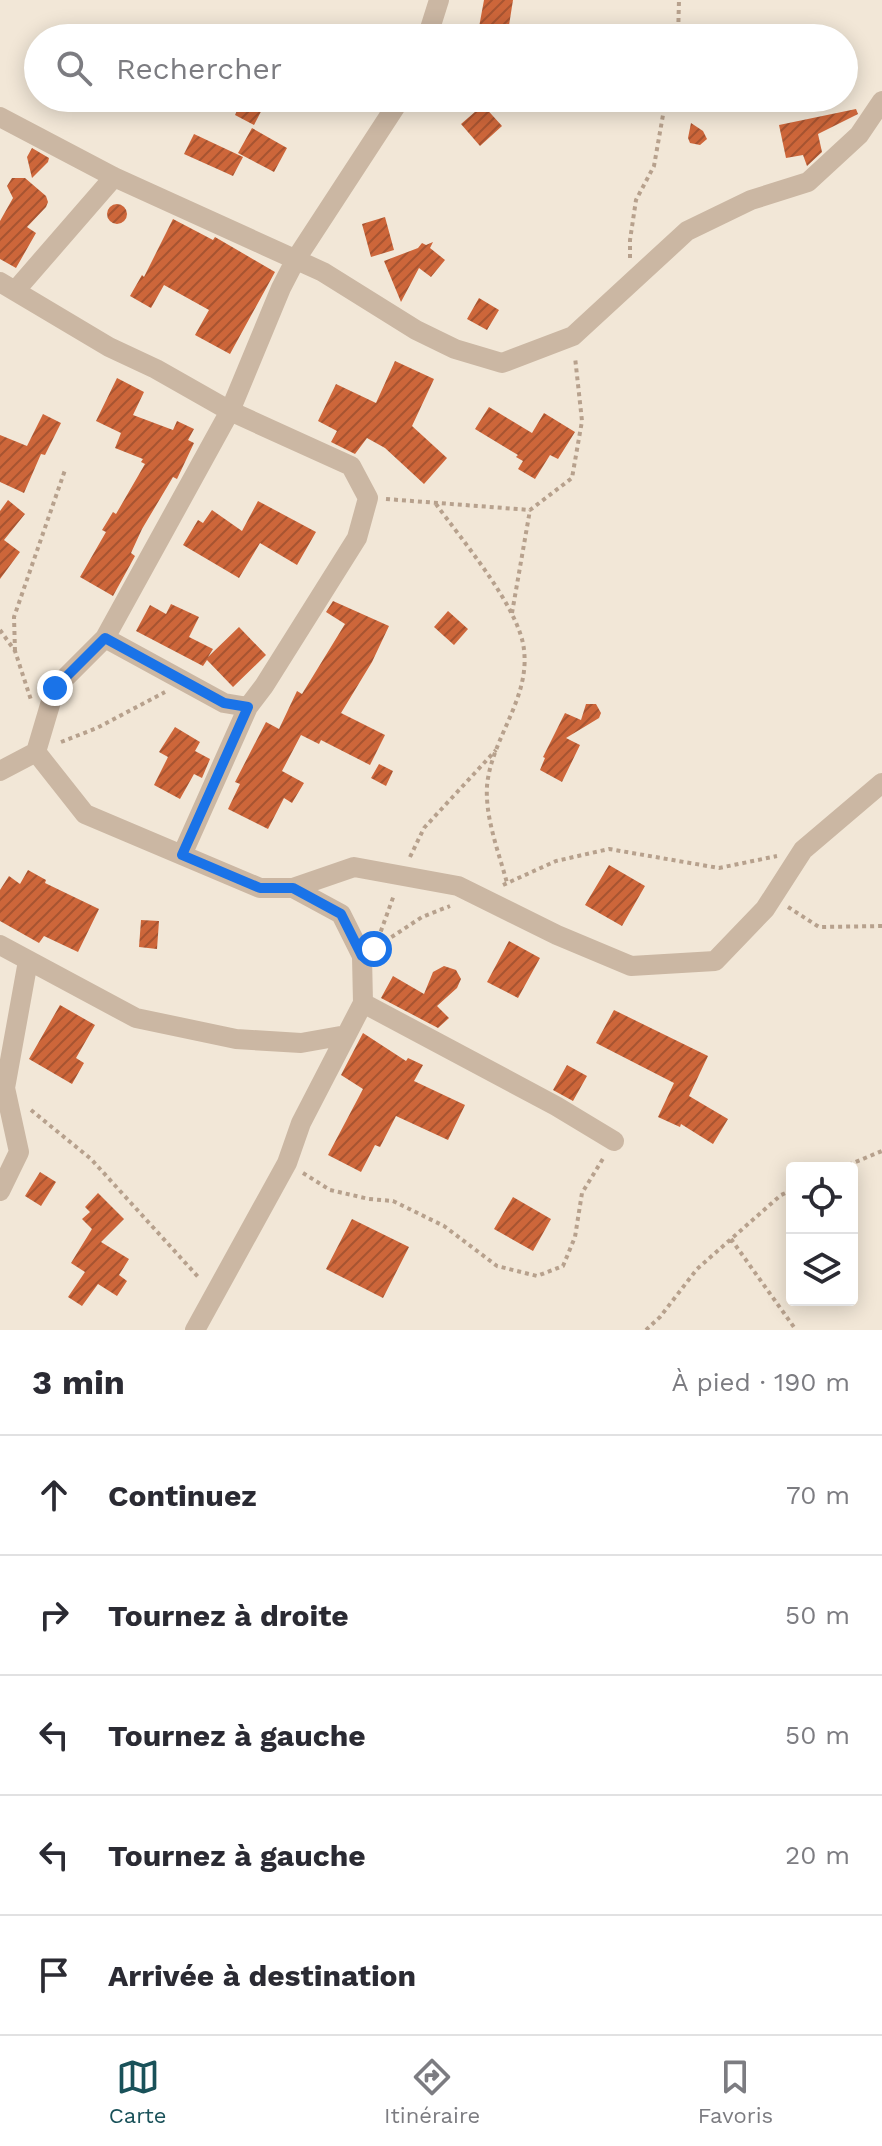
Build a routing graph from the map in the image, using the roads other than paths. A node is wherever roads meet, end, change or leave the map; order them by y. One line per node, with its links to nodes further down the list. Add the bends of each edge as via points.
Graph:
1 (439, 0): 2 (street)
2 (431, 24)
3 (882, 101): 7 (street, via 859,135 808,182 751,200 687,231 573,336 502,363 416,330)
4 (392, 112): 7 (street)
5 (0, 117): 6 (street)
6 (114, 177): 7 (street); 8 (street)
7 (296, 259): 9 (street)
8 (8, 287): 9 (street)
9 (230, 411): 10 (street); 11 (street, via 351,466 368,498 357,538)
10 (105, 638): 11 (street, via 224,703); 12 (street, via 55,688)
11 (248, 707): 15 (street)
12 (39, 743): 13 (street); 15 (street, via 85,814)
13 (0, 771)
14 (882, 783): 16 (street, via 803,850 772,898 715,961 631,966 458,886 354,867)
15 (182, 855): 16 (street, via 260,888)
16 (293, 888): 19 (street, via 341,914 362,956)
17 (0, 945): 18 (street)
18 (28, 961): 20 (street, via 136,1018 236,1039 301,1043); 22 (street, via 5,1088 19,1152)
19 (363, 1003): 20 (street); 21 (street)
20 (346, 1035): 23 (street, via 301,1123 287,1163)
21 (614, 1141)
22 (0, 1191)
23 (195, 1330)

